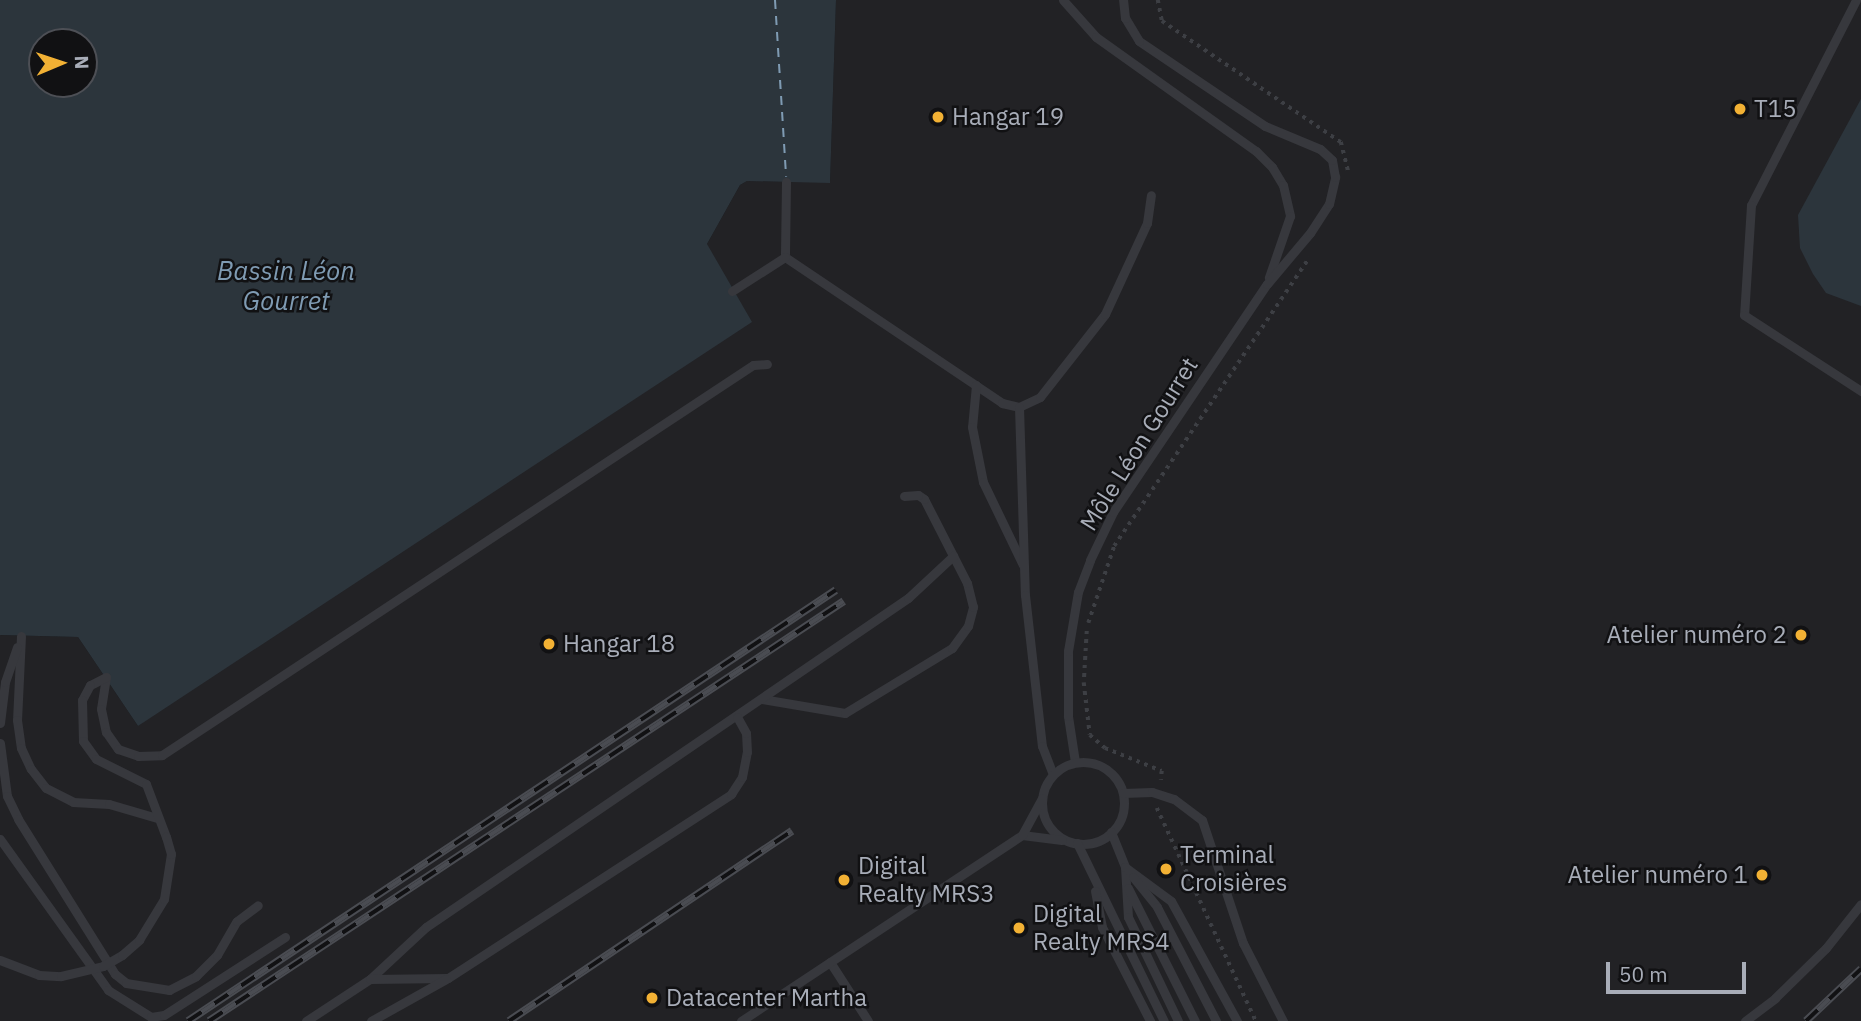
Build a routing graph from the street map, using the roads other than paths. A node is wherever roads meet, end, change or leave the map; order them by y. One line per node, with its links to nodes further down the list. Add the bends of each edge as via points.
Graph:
1 (1063, 0): 7 (lane, Môle Léon Gourret, via 1096,37 1272,167 1290,203 1290,216)
2 (1122, 0): 7 (lane, Môle Léon Gourret, via 1125,18 1139,41 1265,126 1311,144 1332,160 1335,177 1329,204)
3 (1856, 0): 11 (lane, via 1751,205 1744,315)
4 (786, 182): 6 (lane)
5 (1151, 195): 12 (lane, via 1147,223 1105,314 1040,397)
6 (785, 257): 8 (lane); 10 (lane)
7 (1267, 284): 20 (lane, Môle Léon Gourret, via 1112,512 1090,560 1078,592 1068,652 1068,716)
8 (733, 291)
9 (767, 364): 24 (lane, via 753,365 162,755 138,756 118,749 106,732 101,709 106,677 90,685 82,700 83,741 96,759 146,784)
10 (976, 385): 12 (lane, via 1002,403); 15 (lane, via 972,427 982,482)
11 (1861, 391)
12 (1019, 407): 15 (lane)
13 (904, 496): 14 (lane, via 924,499)
14 (953, 556): 16 (lane, via 908,598); 16 (lane, via 972,607 968,626 952,648 845,713)
15 (1024, 568): 21 (lane, via 1042,746)
16 (762, 699): 17 (lane)
17 (737, 717): 37 (lane, via 746,733 747,752 742,777 731,794); 38 (lane, via 426,927)
18 (0, 723): 24 (lane, via 5,682 21,636 17,720 21,748 31,769 46,788 73,802 109,804)
19 (0, 743): 33 (lane, via 5,787 18,819 115,974 126,983 169,990 196,976 217,955 237,921)
20 (1075, 762): 21 (lane); 22 (lane, via 1088,762 1110,772)
21 (1053, 774): 23 (lane)
22 (1123, 793): 25 (lane, via 1122,814); 49 (lane, via 1159,794 1194,810 1210,832 1243,943)
23 (1042, 798): 26 (lane); 28 (lane, via 1048,824)
24 (157, 818): 35 (lane, bridge, via 171,854 164,899 139,940 103,966 61,975 39,975)
25 (1111, 832): 28 (lane, via 1096,842); 29 (lane)
26 (1022, 835): 28 (lane); 36 (lane)
27 (0, 839): 34 (lane, via 108,990 151,1017 164,1015)
28 (1073, 842): 30 (lane)
29 (1125, 867): 31 (lane); 47 (lane, via 1157,907); 48 (lane, via 1171,901)
30 (1092, 879): 43 (lane, via 1102,927); 44 (lane)
31 (1127, 886): 45 (lane, via 1128,917); 46 (lane)
32 (1861, 904): 50 (lane, via 1776,998)
33 (258, 905)
34 (285, 937)
35 (0, 960)
36 (830, 962): 41 (lane); 42 (lane)
37 (448, 978): 38 (lane); 40 (lane)
38 (370, 979): 39 (lane)
39 (306, 1021)
40 (371, 1021)
41 (741, 1021)
42 (868, 1021)
43 (1150, 1021)
44 (1164, 1021)
45 (1178, 1021)
46 (1195, 1021)
47 (1216, 1021)
48 (1237, 1021)
49 (1283, 1021)
50 (1745, 1021)

